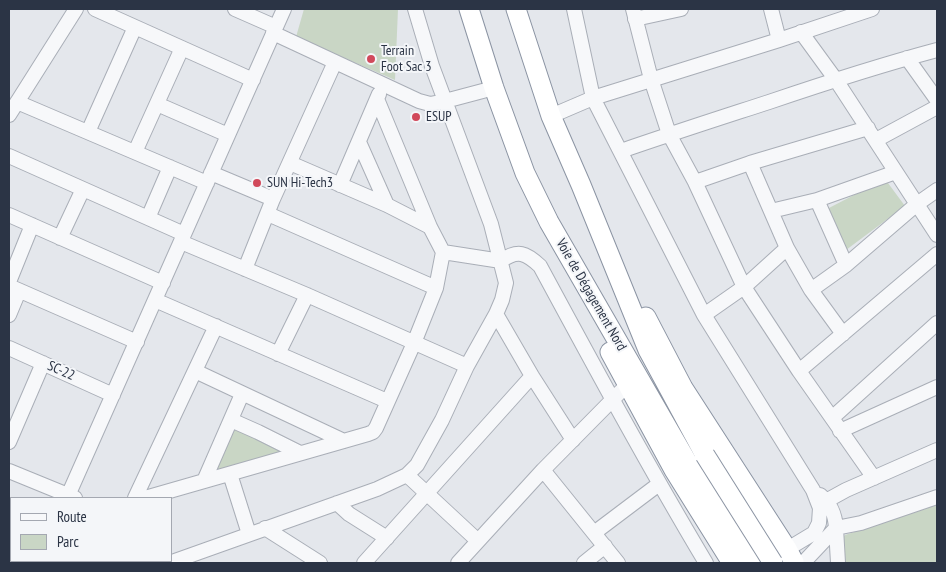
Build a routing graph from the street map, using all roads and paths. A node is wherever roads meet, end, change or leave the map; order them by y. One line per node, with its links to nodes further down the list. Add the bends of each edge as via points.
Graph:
1 (76, 9): 31 (street)
2 (95, 9): 14 (street)
3 (235, 9): 15 (street)
4 (284, 9): 15 (street)
5 (415, 9): 30 (street)
6 (469, 9): 26 (highway, Voie de Dégagement Nord)
7 (516, 9): 35 (highway, Voie de Dégagement Nord)
8 (574, 9): 27 (street)
9 (681, 9): 12 (street)
10 (771, 9): 17 (street)
11 (872, 9): 13 (street)
12 (634, 14): 22 (street)
13 (834, 14): 16 (street)
14 (135, 27): 18 (street); 37 (street)
15 (275, 30): 21 (street); 23 (street)
16 (802, 32): 17 (street); 24 (street)
17 (779, 40): 22 (street)
18 (182, 48): 23 (street); 32 (street)
19 (937, 50): 20 (street)
20 (907, 58): 24 (street); 29 (street)
21 (335, 62): 25 (street); 45 (street)
22 (651, 79): 27 (street); 38 (street)
23 (253, 80): 39 (street)
24 (836, 80): 36 (street); 38 (street)
25 (383, 84): 28 (street); 30 (street, via 419,101 430,104)
26 (494, 88): 30 (street); 62 (highway, Voie de Dégagement Nord, via 525,173)
27 (593, 98): 35 (street); 42 (street)
28 (377, 99): 41 (street); 64 (street)
29 (937, 100)
30 (445, 101): 72 (street, via 491,224)
31 (17, 102): 34 (street); 37 (street)
32 (157, 104): 39 (street); 43 (street)
33 (937, 106): 40 (street)
34 (9, 115)
35 (551, 116): 68 (highway, Voie de Dégagement Nord)
36 (868, 128): 40 (street); 46 (street)
37 (88, 132): 43 (street)
38 (669, 134): 42 (street); 50 (street)
39 (228, 136): 49 (street)
40 (876, 140): 48 (street)
41 (359, 142): 51 (street); 57 (street)
42 (621, 151): 84 (street)
43 (135, 152): 47 (street)
44 (9, 156): 52 (street)
45 (290, 163): 51 (street); 54 (street)
46 (750, 163): 50 (street); 58 (street)
47 (170, 167): 49 (street); 61 (street)
48 (896, 172): 55 (street); 56 (street)
49 (209, 178): 54 (street); 67 (street)
50 (695, 182): 77 (street)
51 (340, 185): 57 (street)
52 (83, 189): 61 (street); 66 (street)
53 (937, 190): 56 (street)
54 (273, 199): 59 (street)
55 (817, 200): 58 (street); 73 (street)
56 (918, 204): 65 (street); 73 (street)
57 (387, 206): 64 (street)
58 (771, 211): 69 (street)
59 (268, 214): 74 (street); 78 (street)
60 (9, 215): 63 (street)
61 (148, 218): 67 (street)
62 (549, 222): 97 (highway, via 563,262); 143 (highway, Voie de Dégagement Nord, via 686,460)
63 (32, 225): 66 (street); 76 (street)
64 (430, 227): 70 (street)
65 (937, 235)
66 (60, 238): 75 (street)
67 (183, 238): 74 (street); 75 (street)
68 (606, 245): 134 (highway, via 636,295 683,388); 134 (highway, Voie de Dégagement Nord, bridge, via 648,350 705,454)
69 (787, 248): 77 (street); 79 (street)
70 (443, 252): 72 (street); 78 (street)
71 (937, 254): 87 (street)
72 (501, 261): 82 (street, via 506,283); 101 (street, via 517,253 531,258 540,266)
73 (846, 265): 79 (street)
74 (245, 269): 80 (street)
75 (163, 283): 81 (street)
76 (12, 286): 83 (street); 88 (street)
77 (744, 287): 84 (street); 94 (street)
78 (436, 288): 89 (street)
79 (811, 290): 87 (street)
80 (306, 295): 89 (street); 91 (street)
81 (155, 300): 86 (street); 88 (street)
82 (496, 314): 93 (street); 96 (street)
83 (9, 315)
84 (704, 315): 125 (street)
85 (937, 323): 103 (street)
86 (216, 326): 91 (street); 95 (street)
87 (843, 334): 94 (street)
88 (137, 342): 100 (street)
89 (414, 343): 93 (street); 102 (street)
90 (9, 348): 92 (street, SC-22)
91 (278, 354): 102 (street)
92 (43, 363): 100 (street, SC-22); 107 (street)
93 (467, 366): 114 (street, via 427,448)
94 (799, 371): 103 (street)
95 (195, 372): 99 (street); 121 (street)
96 (532, 376): 106 (street); 118 (street)
97 (627, 384): 101 (street); 142 (highway, via 674,470)
98 (937, 388): 105 (street)
99 (242, 394): 104 (street); 108 (street)
100 (113, 395): 120 (street)
101 (612, 400): 106 (street); 117 (street)
102 (387, 401): 108 (street, via 373,432)
103 (832, 418): 105 (street)
104 (231, 420): 110 (street); 116 (street)
105 (840, 431): 115 (street)
106 (573, 440): 111 (street)
107 (9, 442)
108 (344, 442): 110 (street)
109 (937, 450): 115 (street)
110 (300, 453): 113 (street)
111 (543, 470): 128 (street); 131 (street)
112 (9, 471): 119 (street)
113 (230, 474): 116 (street); 129 (street)
114 (407, 475): 118 (street); 124 (street)
115 (874, 478): 125 (street)
116 (204, 481): 122 (street)
117 (659, 484): 128 (street); 141 (street)
118 (427, 493): 130 (street); 131 (street)
119 (68, 497)
120 (70, 497)
121 (135, 497)
122 (148, 497)
123 (937, 497): 127 (street)
124 (337, 503): 126 (street); 130 (street)
125 (823, 505): 127 (street, via 830,505); 134 (street, via 814,533)
126 (265, 528): 129 (street); 136 (street)
127 (836, 528): 132 (street); 144 (street)
128 (594, 533): 133 (street)
129 (249, 534): 135 (street)
130 (387, 538): 137 (street)
131 (478, 541): 138 (street)
132 (821, 544): 134 (street); 144 (street)
133 (605, 546): 139 (street); 140 (street)
134 (785, 560)
135 (184, 561)
136 (320, 563)
137 (364, 563)
138 (458, 563)
139 (584, 563)
140 (618, 563)
141 (706, 563)
142 (732, 563)
143 (751, 563)
144 (837, 563)

